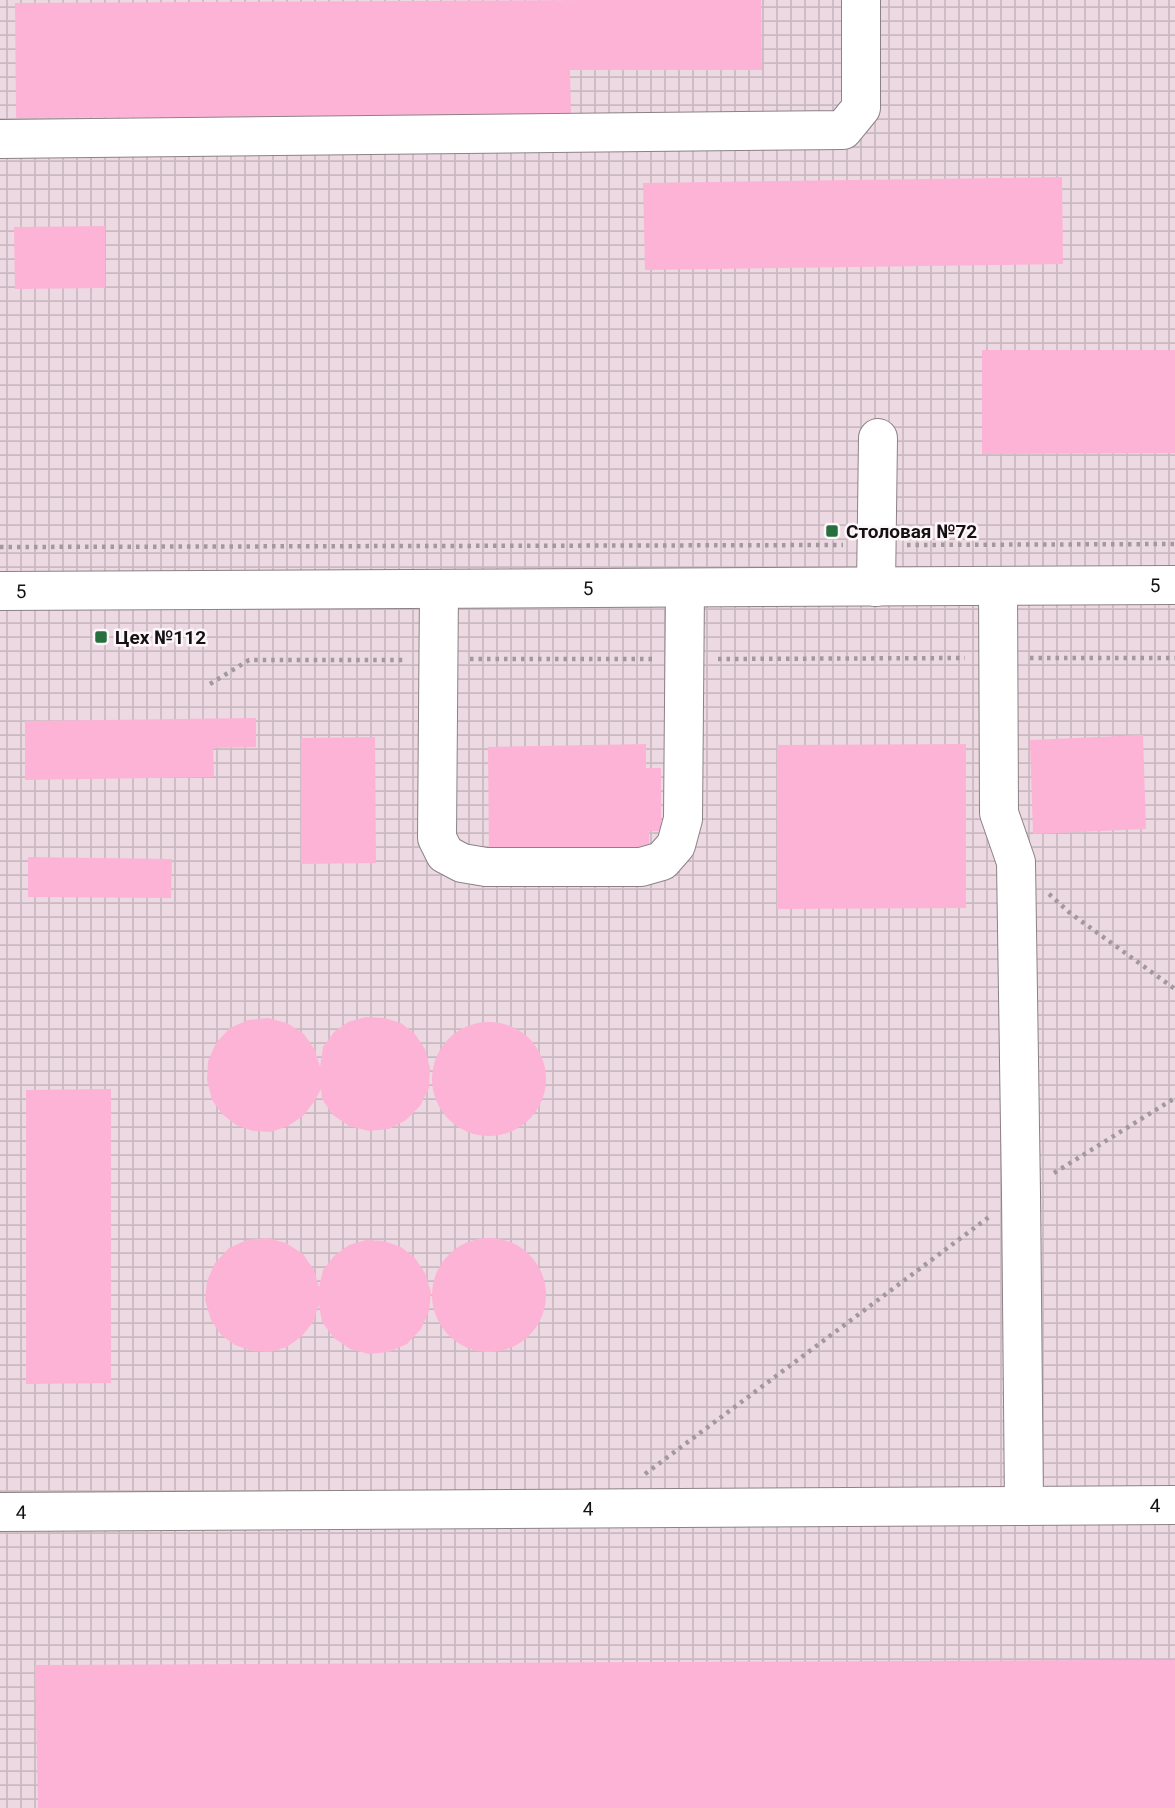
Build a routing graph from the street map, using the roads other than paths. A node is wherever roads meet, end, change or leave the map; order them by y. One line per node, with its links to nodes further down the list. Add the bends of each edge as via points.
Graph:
1 (861, 0): 2 (street, via 861,108 843,130)
2 (0, 139)
3 (878, 438): 6 (street)
4 (1175, 585): 5 (street, 5)
5 (998, 586): 6 (street, 5); 11 (street, via 999,813 1016,862)
6 (877, 587): 7 (street, 5)
7 (685, 588): 8 (street, 5); 8 (street, via 683,819 676,845 662,861 641,867 486,867 444,854 437,838)
8 (439, 589): 9 (street, 5)
9 (0, 591)
10 (1175, 1505): 11 (street, 4)
11 (1024, 1506): 12 (street, 4)
12 (0, 1512)

